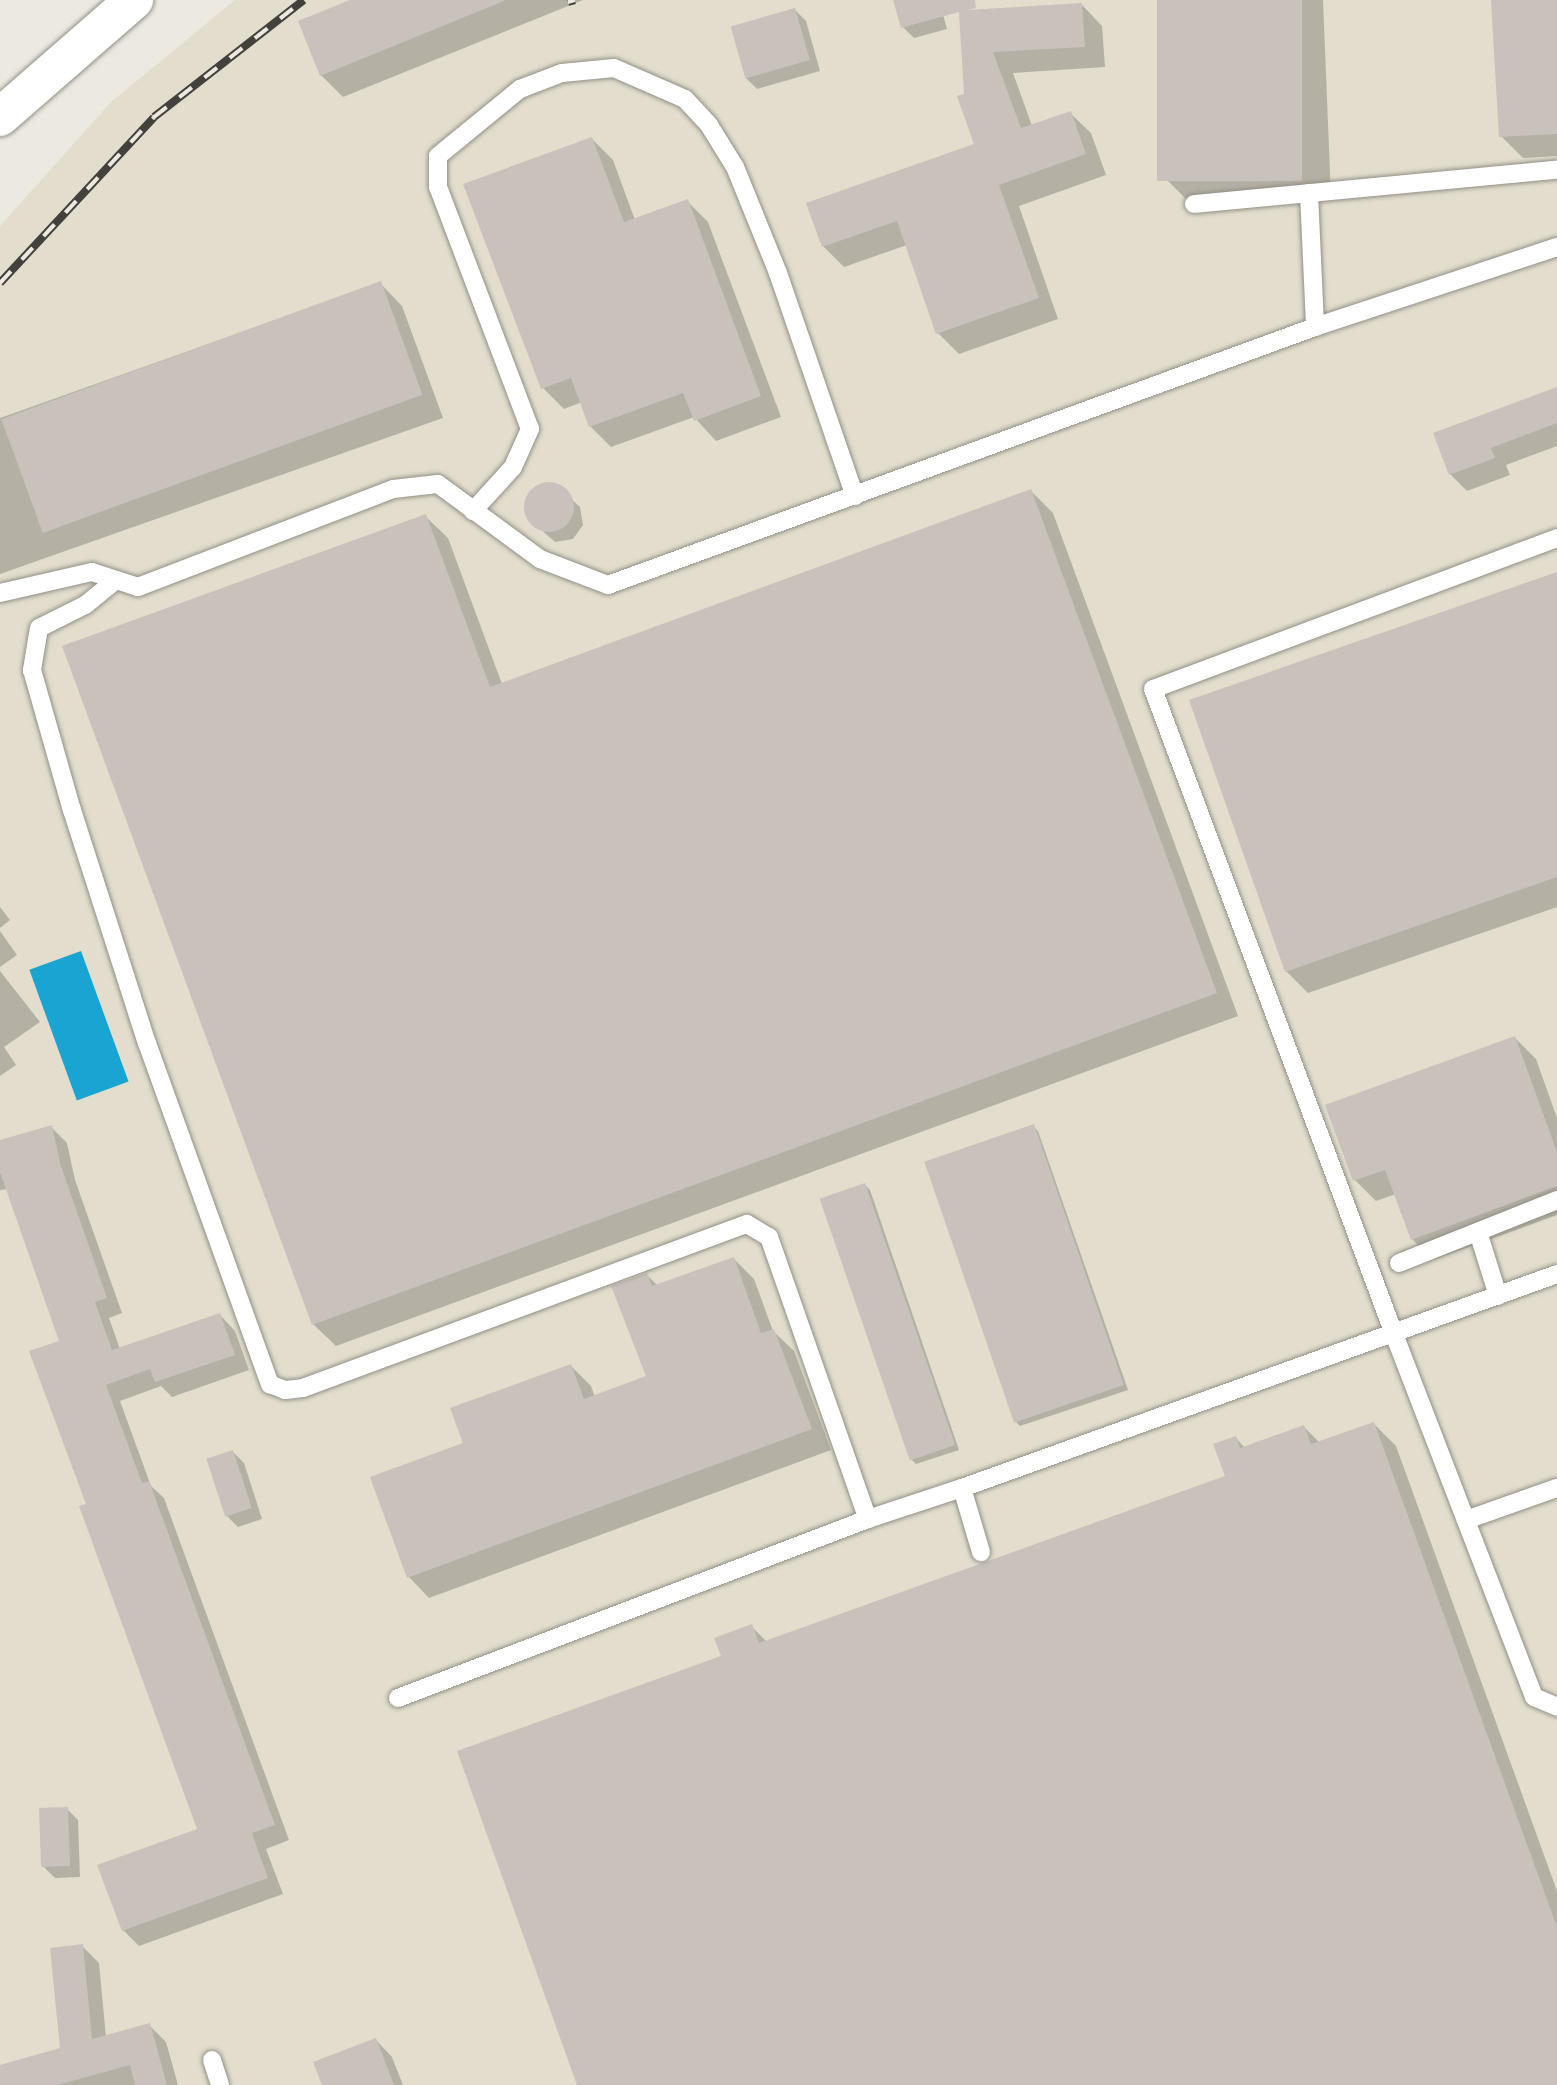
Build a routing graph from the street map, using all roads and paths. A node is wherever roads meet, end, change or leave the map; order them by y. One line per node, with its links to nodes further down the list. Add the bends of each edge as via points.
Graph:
1 (134, 0): 2 (main road)
2 (0, 117)
3 (1557, 170): 4 (lane)
4 (1309, 193): 5 (lane); 7 (lane)
5 (1194, 204)
6 (1557, 247): 7 (lane)
7 (1315, 327): 8 (lane)
8 (855, 496): 9 (lane, via 608,585 540,559); 9 (lane, via 778,273 735,167 709,125 685,99 614,68 562,73 520,89 438,156 438,187 530,429 513,467)
9 (473, 511): 11 (lane, via 438,484 393,489 138,587)
10 (1557, 538): 18 (lane, via 1153,689)
11 (116, 580): 12 (lane, via 92,572); 21 (lane, via 85,605 39,628 32,670 147,1043 270,1384 285,1390 303,1388 747,1224 769,1237)
12 (0, 593)
13 (1557, 1200): 14 (lane)
14 (1478, 1232): 15 (lane); 17 (lane)
15 (1399, 1263)
16 (1557, 1274): 17 (lane)
17 (1497, 1296): 18 (lane)
18 (1394, 1334): 19 (lane); 22 (lane)
19 (962, 1488): 21 (lane); 23 (lane)
20 (1557, 1488): 22 (lane)
21 (868, 1519): 24 (lane)
22 (1466, 1520): 25 (lane, via 1534,1697)
23 (981, 1552)
24 (398, 1698)
25 (1557, 1707)
26 (212, 2060): 27 (lane)
27 (220, 2085)

